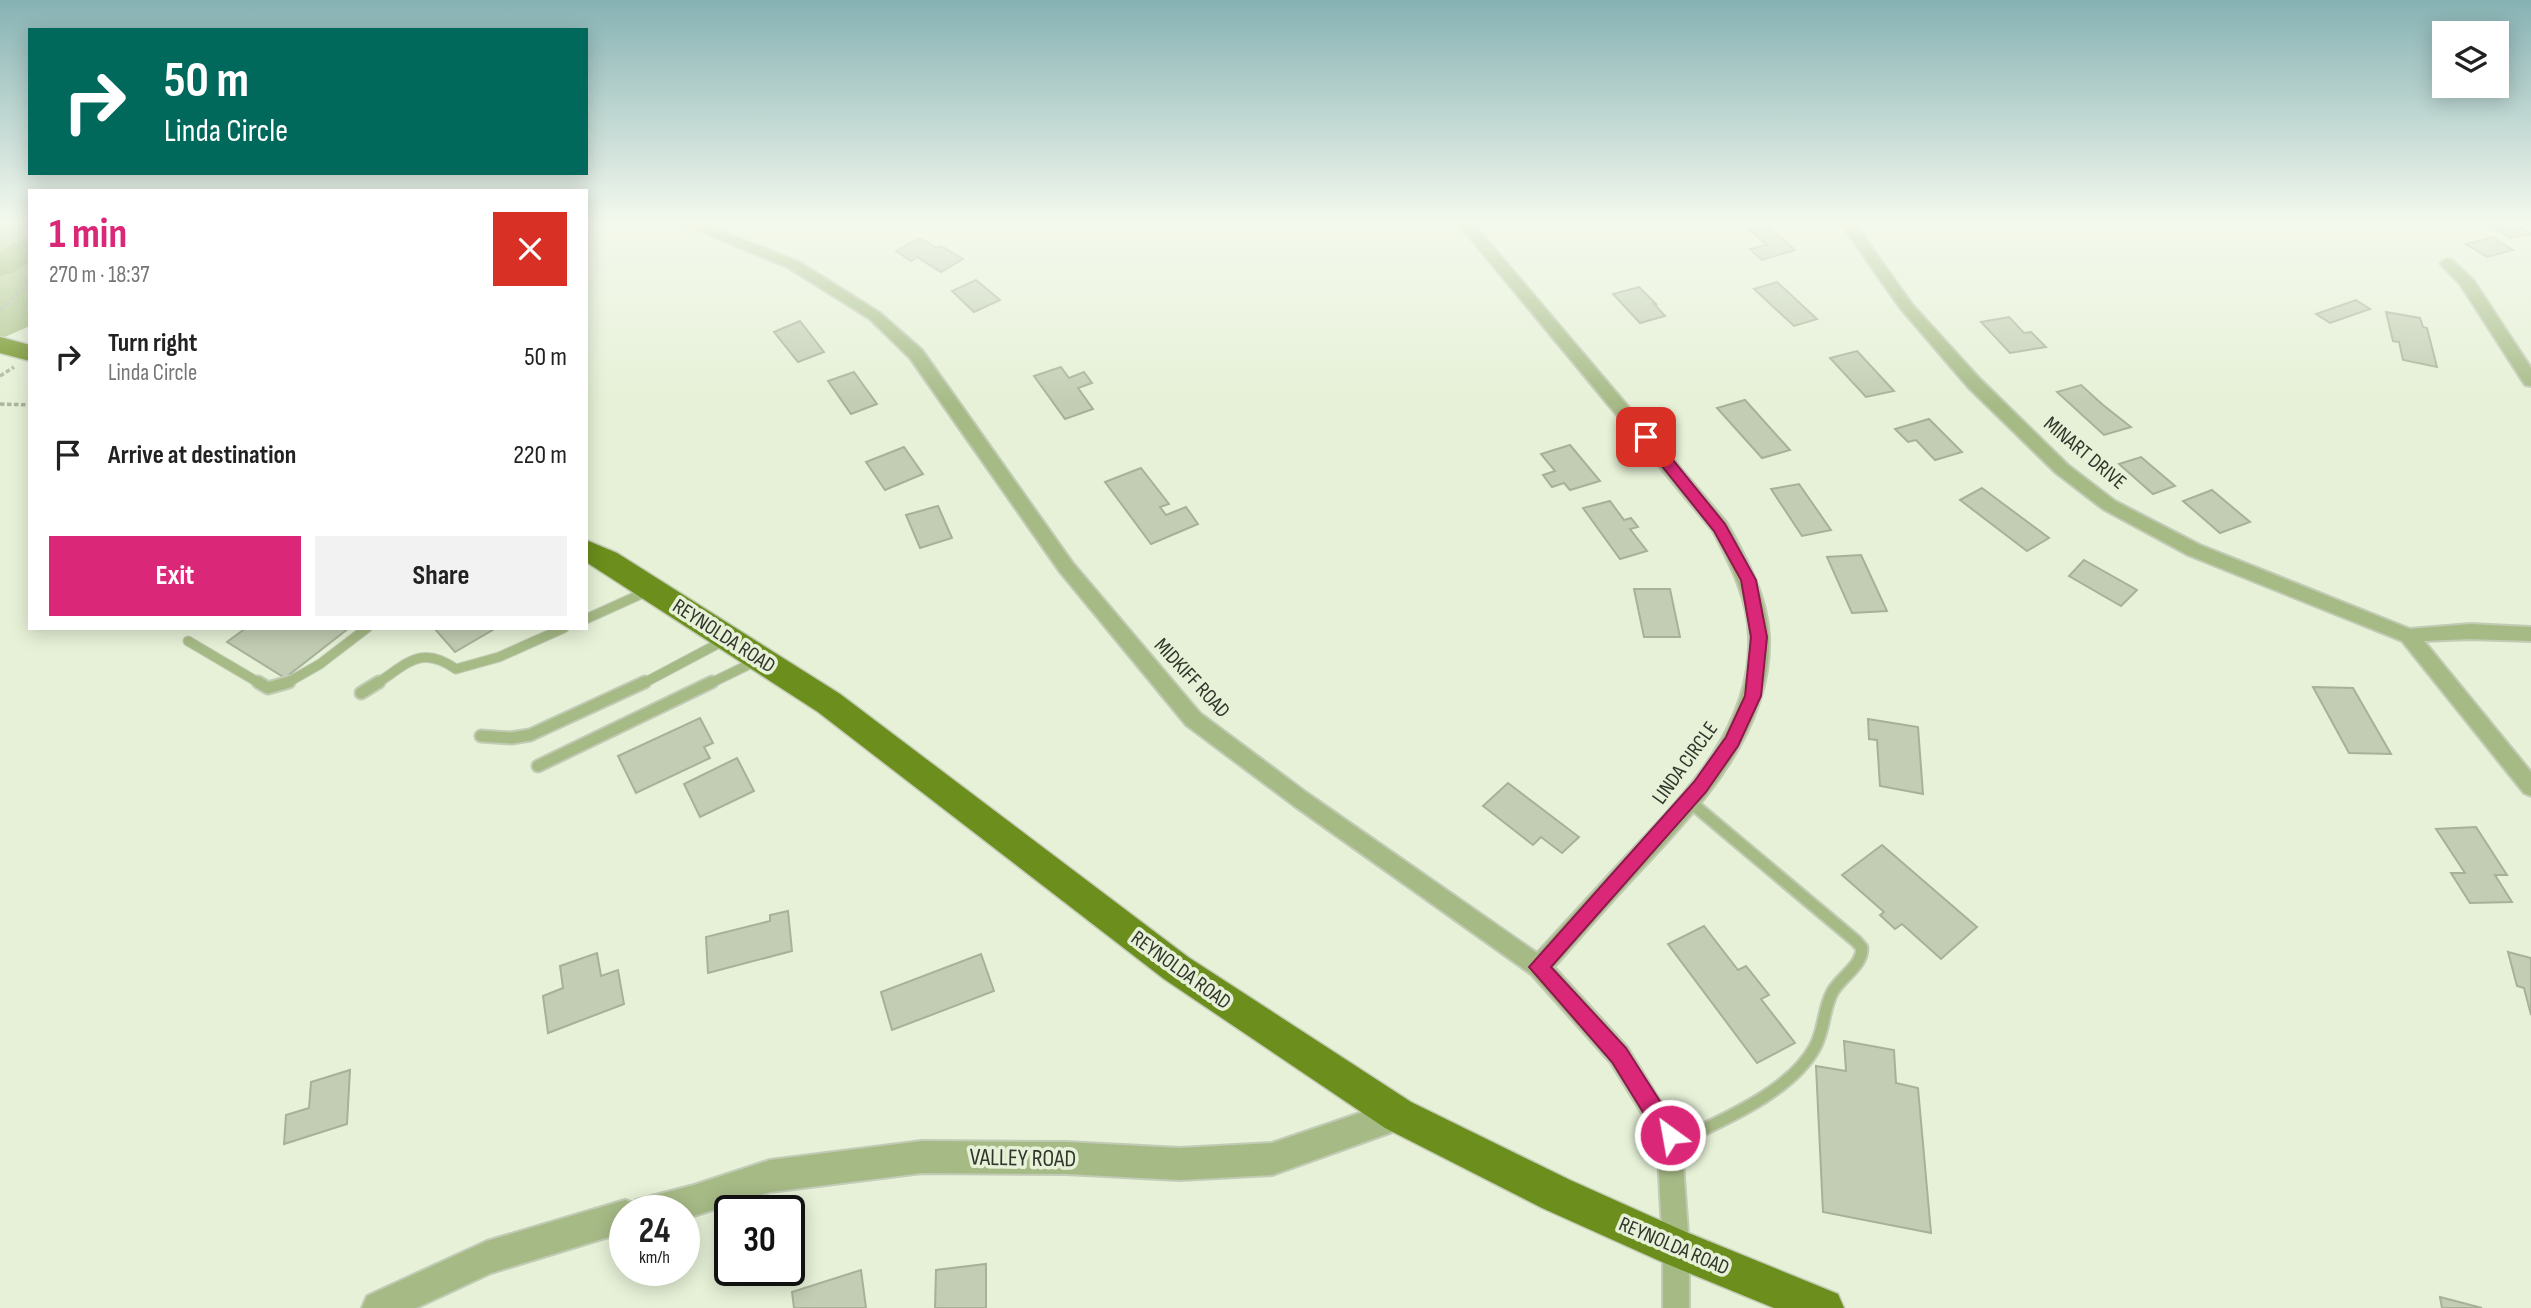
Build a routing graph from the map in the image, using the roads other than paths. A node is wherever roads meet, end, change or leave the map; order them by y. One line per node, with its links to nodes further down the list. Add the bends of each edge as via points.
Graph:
1 (822, 282): 23 (street, MIDKIFF ROAD, via 875,316 916,355 1066,567 1193,719)
2 (1515, 282): 22 (street, LINDA CIRCLE, via 1712,517 1748,580 1759,637 1753,696 1732,741)
3 (1889, 282): 14 (street, MINART DRIVE, via 1974,383 2062,469 2109,505 2194,550)
4 (2467, 282): 7 (street)
5 (2, 346): 6 (main road)
6 (28, 353)
7 (2531, 381)
8 (588, 551): 9 (main road, REYNOLDA ROAD)
9 (652, 589): 10 (lane); 15 (main road, REYNOLDA ROAD)
10 (588, 617)
11 (364, 630): 16 (lane, via 279,688 268,688)
12 (560, 630): 18 (lane, via 456,670 439,657 419,657)
13 (2531, 634): 14 (street, via 2449,630)
14 (2409, 636): 21 (street)
15 (728, 638): 17 (main road, REYNOLDA ROAD); 19 (lane, via 651,680 530,735)
16 (188, 641)
17 (759, 659): 20 (lane); 24 (main road, REYNOLDA ROAD, via 829,703 1176,968)
18 (361, 693)
19 (481, 736)
20 (538, 766)
21 (2531, 787)
22 (1689, 801): 23 (street, LINDA CIRCLE); 25 (lane, via 1856,941 1862,957 1837,983 1816,1048 1795,1072 1741,1111)
23 (1539, 967): 25 (street, MIDKIFF ROAD, via 1619,1055 1670,1135)
24 (1398, 1115): 26 (street, VALLEY ROAD, via 1272,1159 1180,1164 922,1157 770,1176); 28 (main road, REYNOLDA ROAD)
25 (1670, 1145): 28 (street, MIDKIFF ROAD)
26 (700, 1199)
27 (609, 1221): 29 (street, via 487,1258)
28 (1676, 1248): 30 (street, MIDKIFF ROAD); 31 (main road, REYNOLDA ROAD)
29 (379, 1308)
30 (1676, 1308)
31 (1824, 1308)

